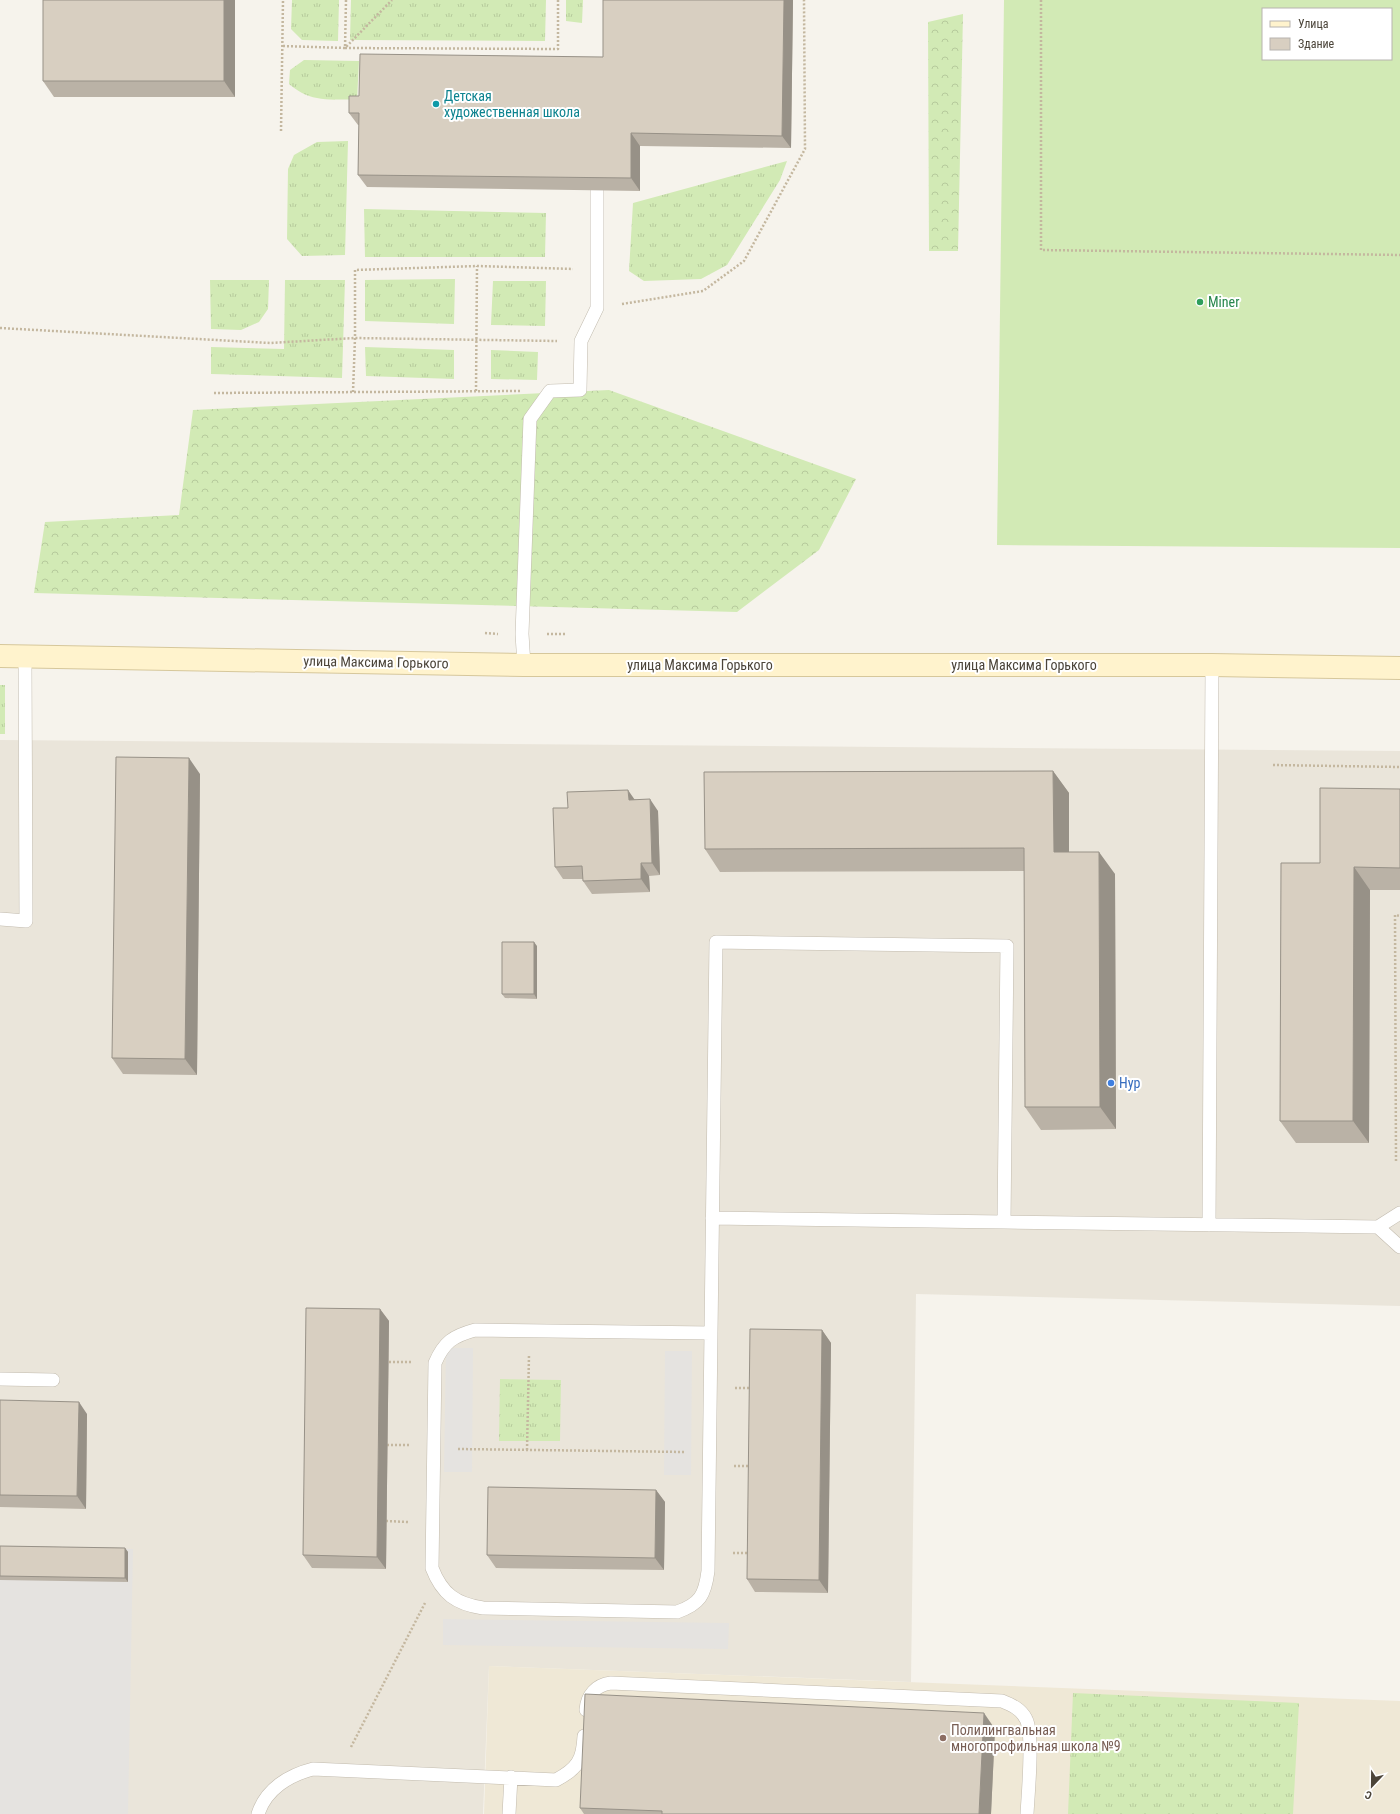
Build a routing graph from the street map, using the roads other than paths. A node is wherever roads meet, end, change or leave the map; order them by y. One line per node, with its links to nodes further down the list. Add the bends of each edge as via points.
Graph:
1 (597, 190): 4 (lane, via 597,308 581,341 580,390 550,391 530,419 522,634)
2 (0, 656): 3 (main road, улица Максима Горького)
3 (25, 656): 4 (main road, улица Максима Горького); 7 (lane, via 26,921)
4 (524, 665): 5 (main road, улица Максима Горького)
5 (1212, 665): 6 (main road, улица Максима Горького); 11 (lane)
6 (1400, 668)
7 (0, 919)
8 (1400, 1213): 12 (lane)
9 (712, 1218): 10 (lane); 10 (lane, via 716,942 1007,946); 14 (lane)
10 (1004, 1222): 11 (lane)
11 (1209, 1225): 12 (lane)
12 (1378, 1227): 13 (lane)
13 (1400, 1247)
14 (711, 1333): 14 (lane, via 475,1330 449,1340 434,1362 432,1568 443,1589 454,1599 468,1606 483,1608 676,1612 689,1608 698,1601 706,1588 708,1571)
15 (0, 1379): 16 (lane)
16 (53, 1380)
17 (511, 1777): 18 (lane, via 313,1769 296,1774 274,1789 265,1799); 19 (lane); 20 (lane, via 556,1780 574,1768 583,1752 586,1705 590,1695 603,1684 1002,1701 1018,1708 1026,1719 1030,1734)
18 (258, 1814)
19 (509, 1814)
20 (1027, 1814)

